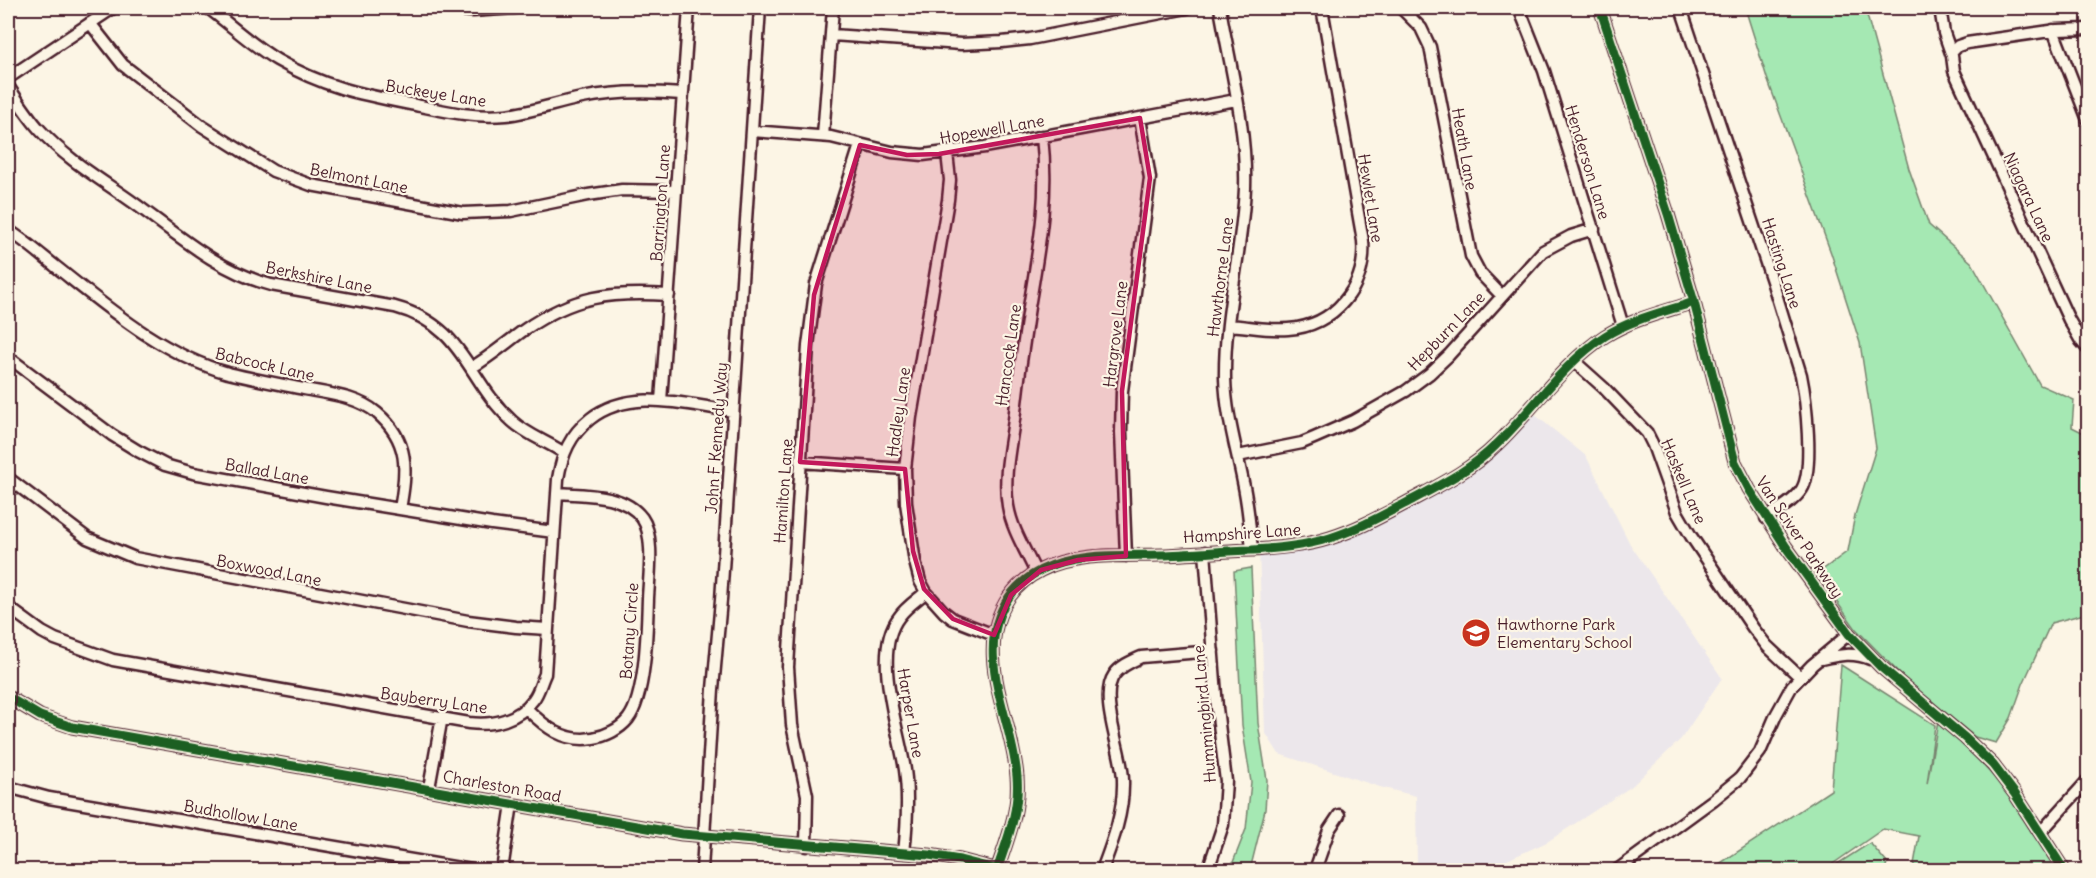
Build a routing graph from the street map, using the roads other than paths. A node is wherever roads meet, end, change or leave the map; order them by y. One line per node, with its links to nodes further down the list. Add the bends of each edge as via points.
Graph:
1 (113, 8): 16 (street)
2 (208, 8): 23 (street, Buckeye Lane, via 275,59 316,80 359,95 453,113 507,115 622,92)
3 (430, 8): 4 (street)
4 (515, 8)
5 (689, 8): 23 (street, Barrington Lane)
6 (760, 8): 27 (street, John F Kennedy Way)
7 (834, 8): 19 (street)
8 (1187, 8): 19 (street, via 1002,42 961,44)
9 (1220, 8): 24 (street, Hawthorne Lane)
10 (1322, 8): 38 (street, Hewlet Lane, via 1363,241 1360,275 1342,304 1302,327 1270,330)
11 (1401, 8): 36 (street, Heath Lane, via 1421,28 1430,47 1471,256 1480,273)
12 (1519, 8): 33 (street, Henderson Lane, via 1544,71)
13 (1600, 8): 37 (street, Van Sciver Parkway)
14 (1681, 8): 53 (street, Hasting Lane, via 1804,390 1808,448 1804,487)
15 (1940, 8): 20 (street, Niagara Lane)
16 (90, 23): 21 (street); 32 (street, Belmont Lane, via 123,65 202,126 273,171 311,185 463,213 518,210 622,190)
17 (2088, 29): 18 (street)
18 (2053, 30): 20 (street, via 1962,44); 26 (street)
19 (832, 35): 28 (street)
20 (1951, 53): 40 (street, Niagara Lane, via 1954,71 2064,309)
21 (8, 78)
22 (8, 86): 43 (street, Berkshire Lane, via 60,150 213,260 256,281 409,311 434,324)
23 (682, 94): 32 (street, Barrington Lane)
24 (1236, 100): 25 (street, Hopewell Lane); 38 (street, Hawthorne Lane, via 1244,143 1245,180)
25 (1140, 118): 29 (street, Hopewell Lane); 57 (street, Hargrove Lane, via 1150,178 1122,392)
26 (2088, 120)
27 (753, 131): 28 (street, Hopewell Lane); 45 (street, John F Kennedy Way)
28 (823, 136): 30 (street, Hopewell Lane)
29 (1042, 136): 31 (street, Hopewell Lane); 58 (street, Hancock Lane, via 1044,205 1007,486 1011,518)
30 (860, 145): 31 (street, Hopewell Lane, via 907,154); 48 (street, Hamilton Lane, via 814,295)
31 (947, 153): 49 (street, Hadley Lane, via 948,200)
32 (676, 191): 35 (street, Barrington Lane)
33 (1594, 229): 36 (street, Hepburn Lane, via 1543,251); 39 (street, Henderson Lane)
34 (8, 230): 52 (street, Babcock Lane, via 154,341 178,354 235,374 340,396 375,411 392,430 403,452 405,475)
35 (669, 295): 43 (street, via 612,294 578,302 533,324); 44 (street, Barrington Lane)
36 (1502, 296): 47 (street, Hepburn Lane, via 1418,383 1353,421 1302,443)
37 (1694, 302): 39 (street, Hampshire Lane); 53 (street, Van Sciver Parkway, via 1735,462)
38 (1228, 325): 47 (street, Hawthorne Lane, via 1226,390)
39 (1623, 326): 42 (street, Hampshire Lane)
40 (2088, 349)
41 (8, 357): 52 (street, Ballad Lane, via 112,435 165,465)
42 (1575, 362): 55 (street, Hampshire Lane, via 1497,445 1446,482 1337,536 1284,548); 67 (street, Haskell Lane, via 1647,433 1674,505 1691,536 1760,638)
43 (471, 368): 46 (street, Berkshire Lane, via 512,421)
44 (661, 401): 45 (street); 46 (street, via 626,401 603,410 583,425)
45 (733, 411): 77 (street, John F Kennedy Way)
46 (564, 453): 51 (street)
47 (1238, 456): 55 (street, Hawthorne Lane)
48 (800, 462): 49 (street); 78 (street, Hamilton Lane, via 788,682 792,725 807,795)
49 (905, 470): 59 (street, Hadley Lane, via 913,551)
50 (8, 478): 61 (street, Boxwood Lane, via 87,538 141,560 468,621)
51 (557, 492): 54 (street); 69 (street, Botany Circle, via 604,497 625,504 642,517 647,527 650,550 642,676 638,699 628,720 597,738 575,739 555,733)
52 (400, 508): 54 (street, Ballad Lane)
53 (1766, 518): 62 (street, Van Sciver Parkway)
54 (554, 532): 61 (street)
55 (1252, 550): 56 (street, Hampshire Lane)
56 (1206, 552): 57 (street, Hampshire Lane); 64 (street, Hummingbird Lane)
57 (1125, 556): 58 (street, Hampshire Lane, via 1078,560)
58 (1036, 573): 63 (street, Hampshire Lane, via 1011,595)
59 (926, 592): 63 (street, Hadley Lane, via 952,619); 79 (street, Harper Lane, via 899,617 887,653 890,698 908,794)
60 (8, 607): 70 (street, Bayberry Lane, via 55,639 113,660)
61 (548, 629): 69 (street, via 545,674)
62 (1849, 634): 65 (street); 66 (street, Van Sciver Parkway)
63 (994, 635): 83 (street, Hampshire Lane, via 994,668 1018,790 1016,811)
64 (1213, 651): 84 (street, via 1141,657 1114,675 1109,695 1123,790 1114,839); 85 (street, Hummingbird Lane, via 1226,796 1220,838)
65 (1819, 659): 66 (street, via 1858,654); 67 (street)
66 (1873, 660): 76 (street, Van Sciver Parkway, via 1987,759)
67 (1800, 677): 87 (street, via 1776,715 1760,752 1740,778)
68 (9, 702): 73 (street, Charleston Road, via 72,727)
69 (526, 708): 70 (street, Bayberry Lane, via 506,720 488,724)
70 (442, 717): 73 (street)
71 (2088, 780): 76 (street)
72 (8, 787): 80 (street, Budhollow Lane, via 49,798)
73 (429, 788): 74 (street, Charleston Road)
74 (512, 804): 77 (street, Charleston Road); 81 (street)
75 (1339, 815): 86 (street, via 1329,830)
76 (2040, 833): 88 (street, Van Sciver Parkway)
77 (704, 837): 78 (street, Charleston Road); 82 (street, John F Kennedy Way)
78 (806, 846): 79 (street, Charleston Road)
79 (904, 853): 83 (street, Charleston Road, via 960,860)
80 (471, 870)
81 (502, 870)
82 (702, 870)
83 (998, 870)
84 (1102, 870)
85 (1208, 870)
86 (1315, 870)
87 (1617, 870)
88 (2064, 870)

